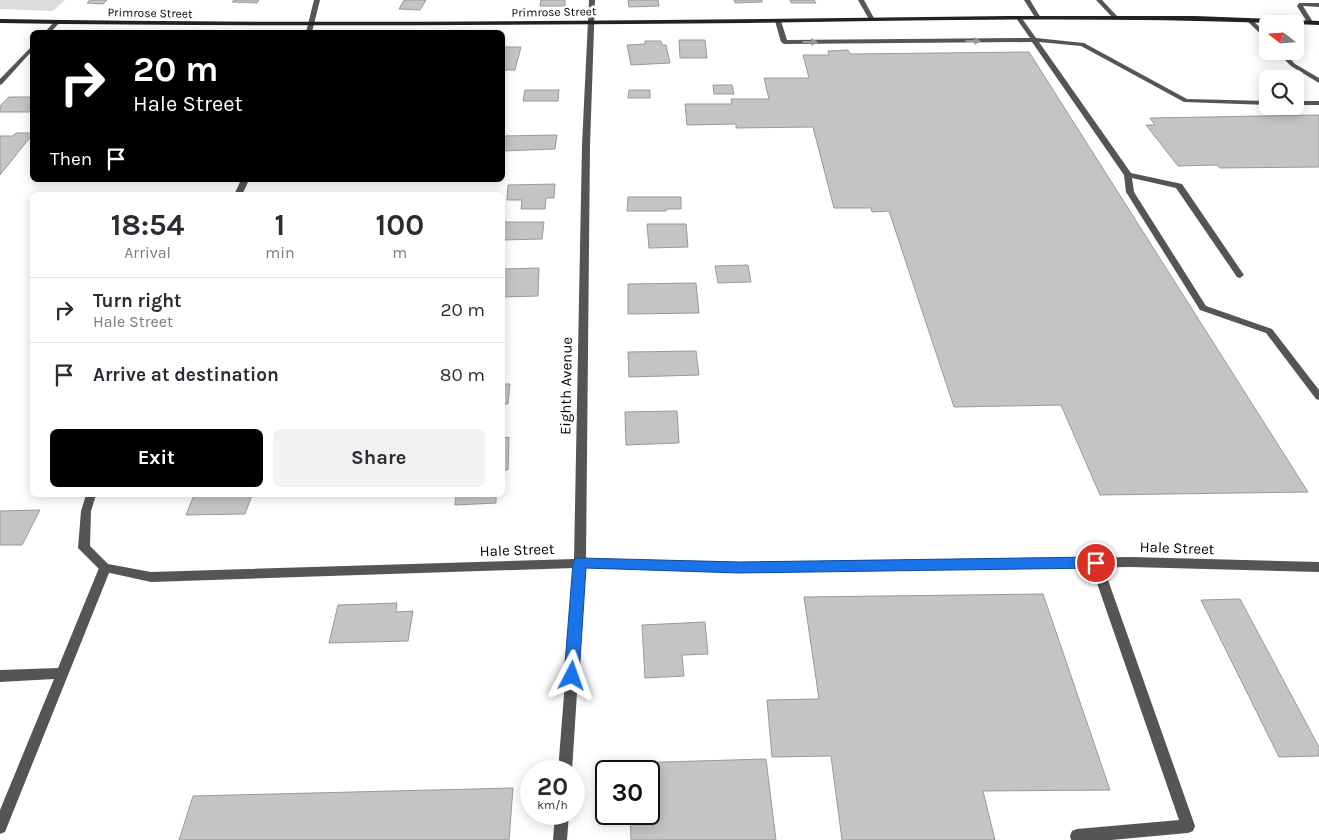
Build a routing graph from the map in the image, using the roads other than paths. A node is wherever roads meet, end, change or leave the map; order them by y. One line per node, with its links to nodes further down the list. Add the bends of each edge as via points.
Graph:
1 (317, 0): 18 (street)
2 (592, 0): 16 (street, Eighth Avenue)
3 (861, 0): 12 (street)
4 (1027, 0): 9 (street)
5 (1100, 0): 7 (street)
6 (1319, 5): 15 (street, via 1300,6)
7 (1115, 17): 9 (main road, Primrose Street); 10 (main road, Primrose Street)
8 (1019, 18): 9 (main road, Primrose Street); 12 (main road, Primrose Street); 22 (street)
9 (1038, 18)
10 (1248, 19): 15 (main road, Primrose Street); 21 (street)
11 (778, 20): 12 (main road, Primrose Street); 16 (main road, Primrose Street); 22 (street, one-way to 22, via 784,42)
12 (872, 20)
13 (0, 21): 14 (main road, Primrose Street)
14 (57, 22): 18 (main road, Primrose Street); 19 (street)
15 (1310, 22): 17 (main road, Primrose Street)
16 (592, 23): 18 (main road, Primrose Street); 34 (street, Eighth Avenue, via 586,145)
17 (1319, 23)
18 (312, 25): 20 (street)
19 (50, 30)
20 (310, 30)
21 (1259, 30)
22 (1034, 40): 27 (street, via 1082,44 1186,101); 30 (street)
23 (30, 50): 26 (street)
24 (1287, 60): 25 (street)
25 (1319, 81)
26 (0, 83)
27 (1259, 102)
28 (1304, 103): 29 (street)
29 (1319, 103)
30 (1128, 175): 31 (street, via 1179,186); 32 (street, via 1130,192 1203,308 1269,331)
31 (1240, 275)
32 (1319, 397)
33 (90, 497): 37 (street, via 86,511 84,548)
34 (580, 563): 35 (street, Hale Street, via 739,567); 37 (street, Hale Street, via 151,577); 40 (street, Eighth Avenue)
35 (1096, 563): 36 (street, Hale Street); 44 (street, via 1188,826 1077,836)
36 (1319, 567)
37 (105, 568): 38 (street)
38 (62, 673): 39 (street); 42 (street)
39 (0, 676)
40 (566, 760)
41 (561, 825): 43 (street)
42 (0, 827)
43 (560, 840)
44 (1078, 840)

